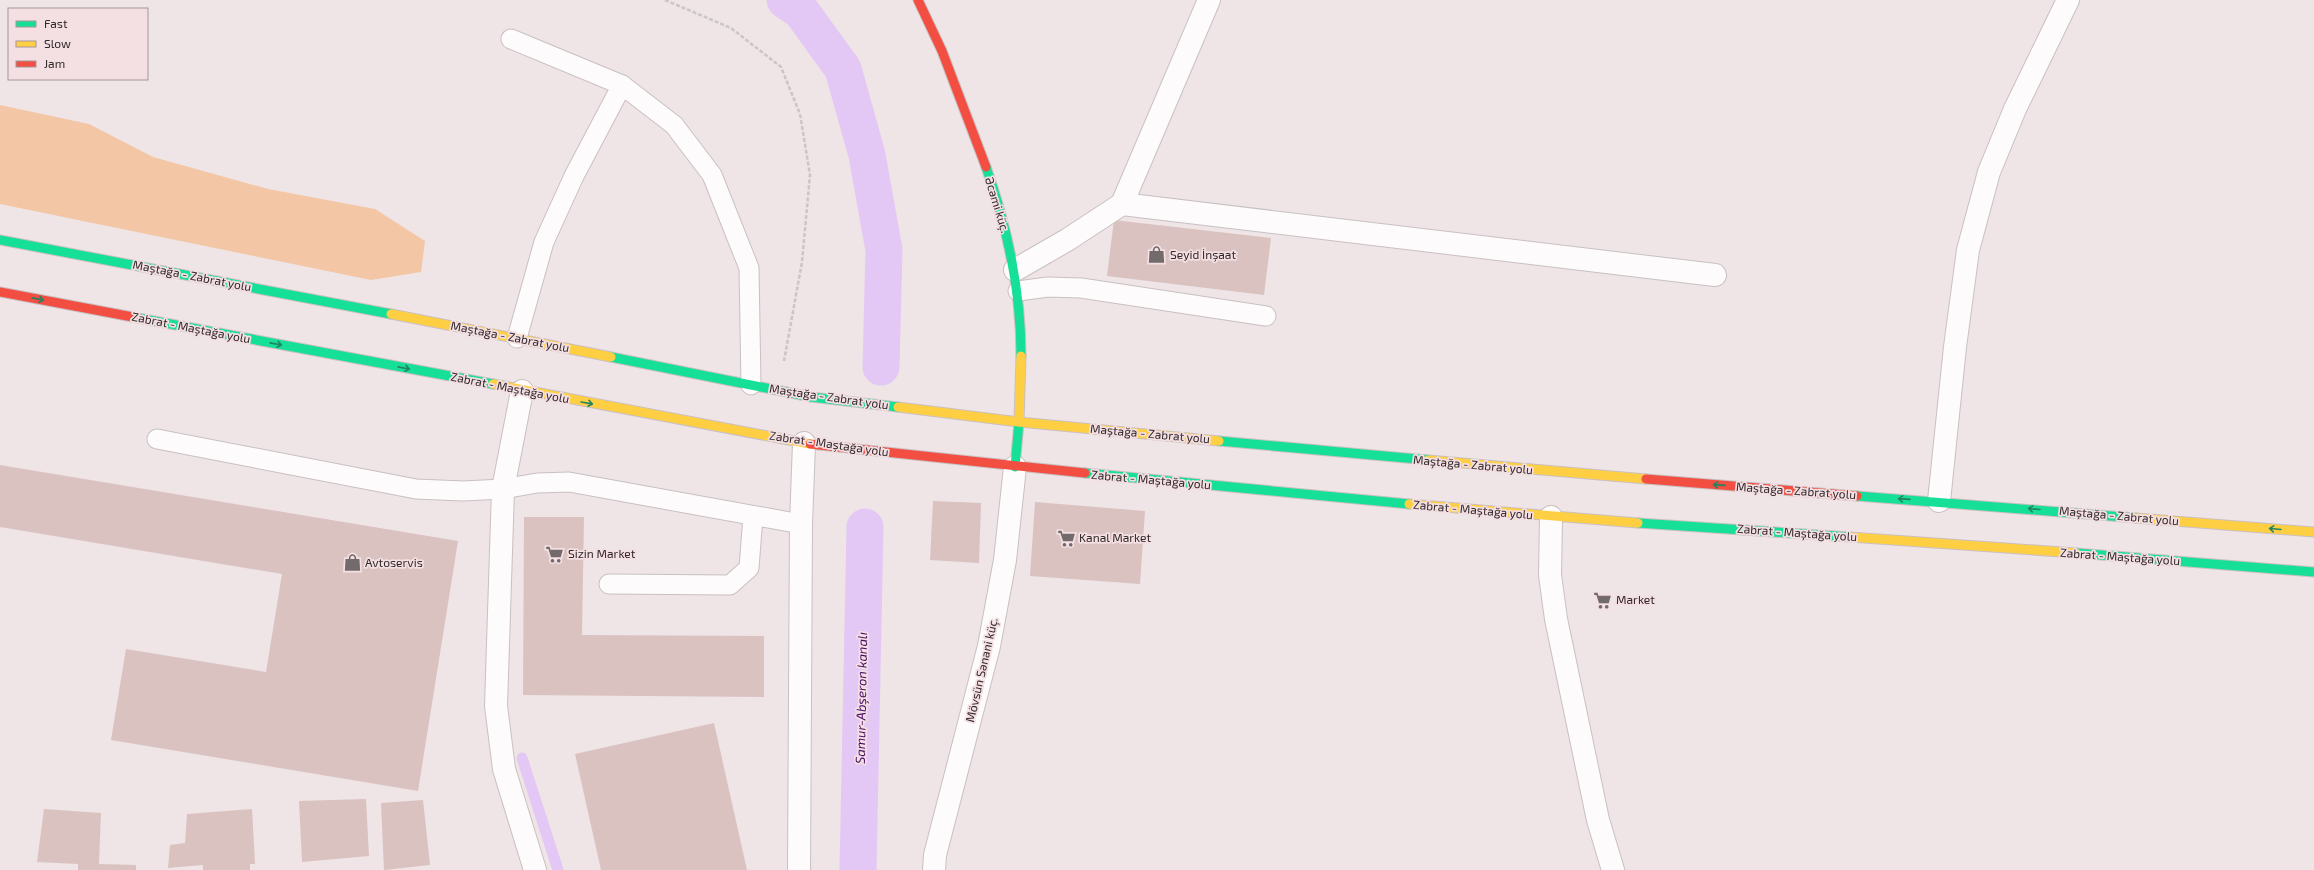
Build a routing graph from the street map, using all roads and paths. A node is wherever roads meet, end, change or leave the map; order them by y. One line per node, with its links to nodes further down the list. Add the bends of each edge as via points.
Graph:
1 (665, 0): 16 (path, via 731,28 781,67 800,114 810,175 802,262)
2 (918, 0): 10 (main road, Əcəmi küç., via 930,23 998,201)
3 (1209, 0): 7 (street)
4 (2068, 0): 22 (street, via 2015,109 1989,172 1968,250)
5 (511, 39): 6 (lane)
6 (622, 85): 13 (lane, via 574,176 544,242); 14 (lane, via 674,125 712,175 749,268)
7 (1122, 204): 9 (street); 10 (street, via 1067,240)
8 (0, 240): 13 (main road, Maştağa - Zabrat yolu)
9 (1716, 275)
10 (1016, 280): 12 (lane, via 1048,287 1081,288); 17 (main road, Əcəmi küç., via 1022,332)
11 (0, 292): 15 (main road, Zabrat - Maştağa yolu, one-way to 15)
12 (1266, 316)
13 (517, 338): 14 (main road, Maştağa - Zabrat yolu)
14 (750, 385): 16 (main road, Maştağa - Zabrat yolu)
15 (522, 391): 19 (main road, Zabrat - Maştağa yolu, one-way to 19); 21 (street)
16 (778, 391): 17 (main road, Maştağa - Zabrat yolu)
17 (1019, 422): 20 (main road, Əcəmi küç.); 22 (main road, Maştağa - Zabrat yolu, one-way to 17, via 1550,472)
18 (157, 439): 21 (lane, via 416,489)
19 (804, 443): 20 (main road, Zabrat - Maştağa yolu); 25 (street)
20 (1015, 467): 24 (main road, Zabrat - Maştağa yolu); 31 (street, Mövsün Sənani küç., via 1005,560 989,646 935,856)
21 (503, 489): 23 (lane, via 537,483 569,482); 29 (street, via 496,706 504,769)
22 (1939, 501): 26 (main road, Maştağa - Zabrat yolu, one-way to 22)
23 (753, 516): 25 (lane); 28 (lane, via 749,568 730,585)
24 (1551, 517): 27 (main road, Zabrat - Maştağa yolu, via 1934,542); 32 (street, via 1550,575 1556,619 1598,820)
25 (801, 524): 30 (street)
26 (2314, 532)
27 (2314, 572)
28 (610, 584)
29 (535, 870)
30 (798, 870)
31 (934, 870)
32 (1613, 870)

